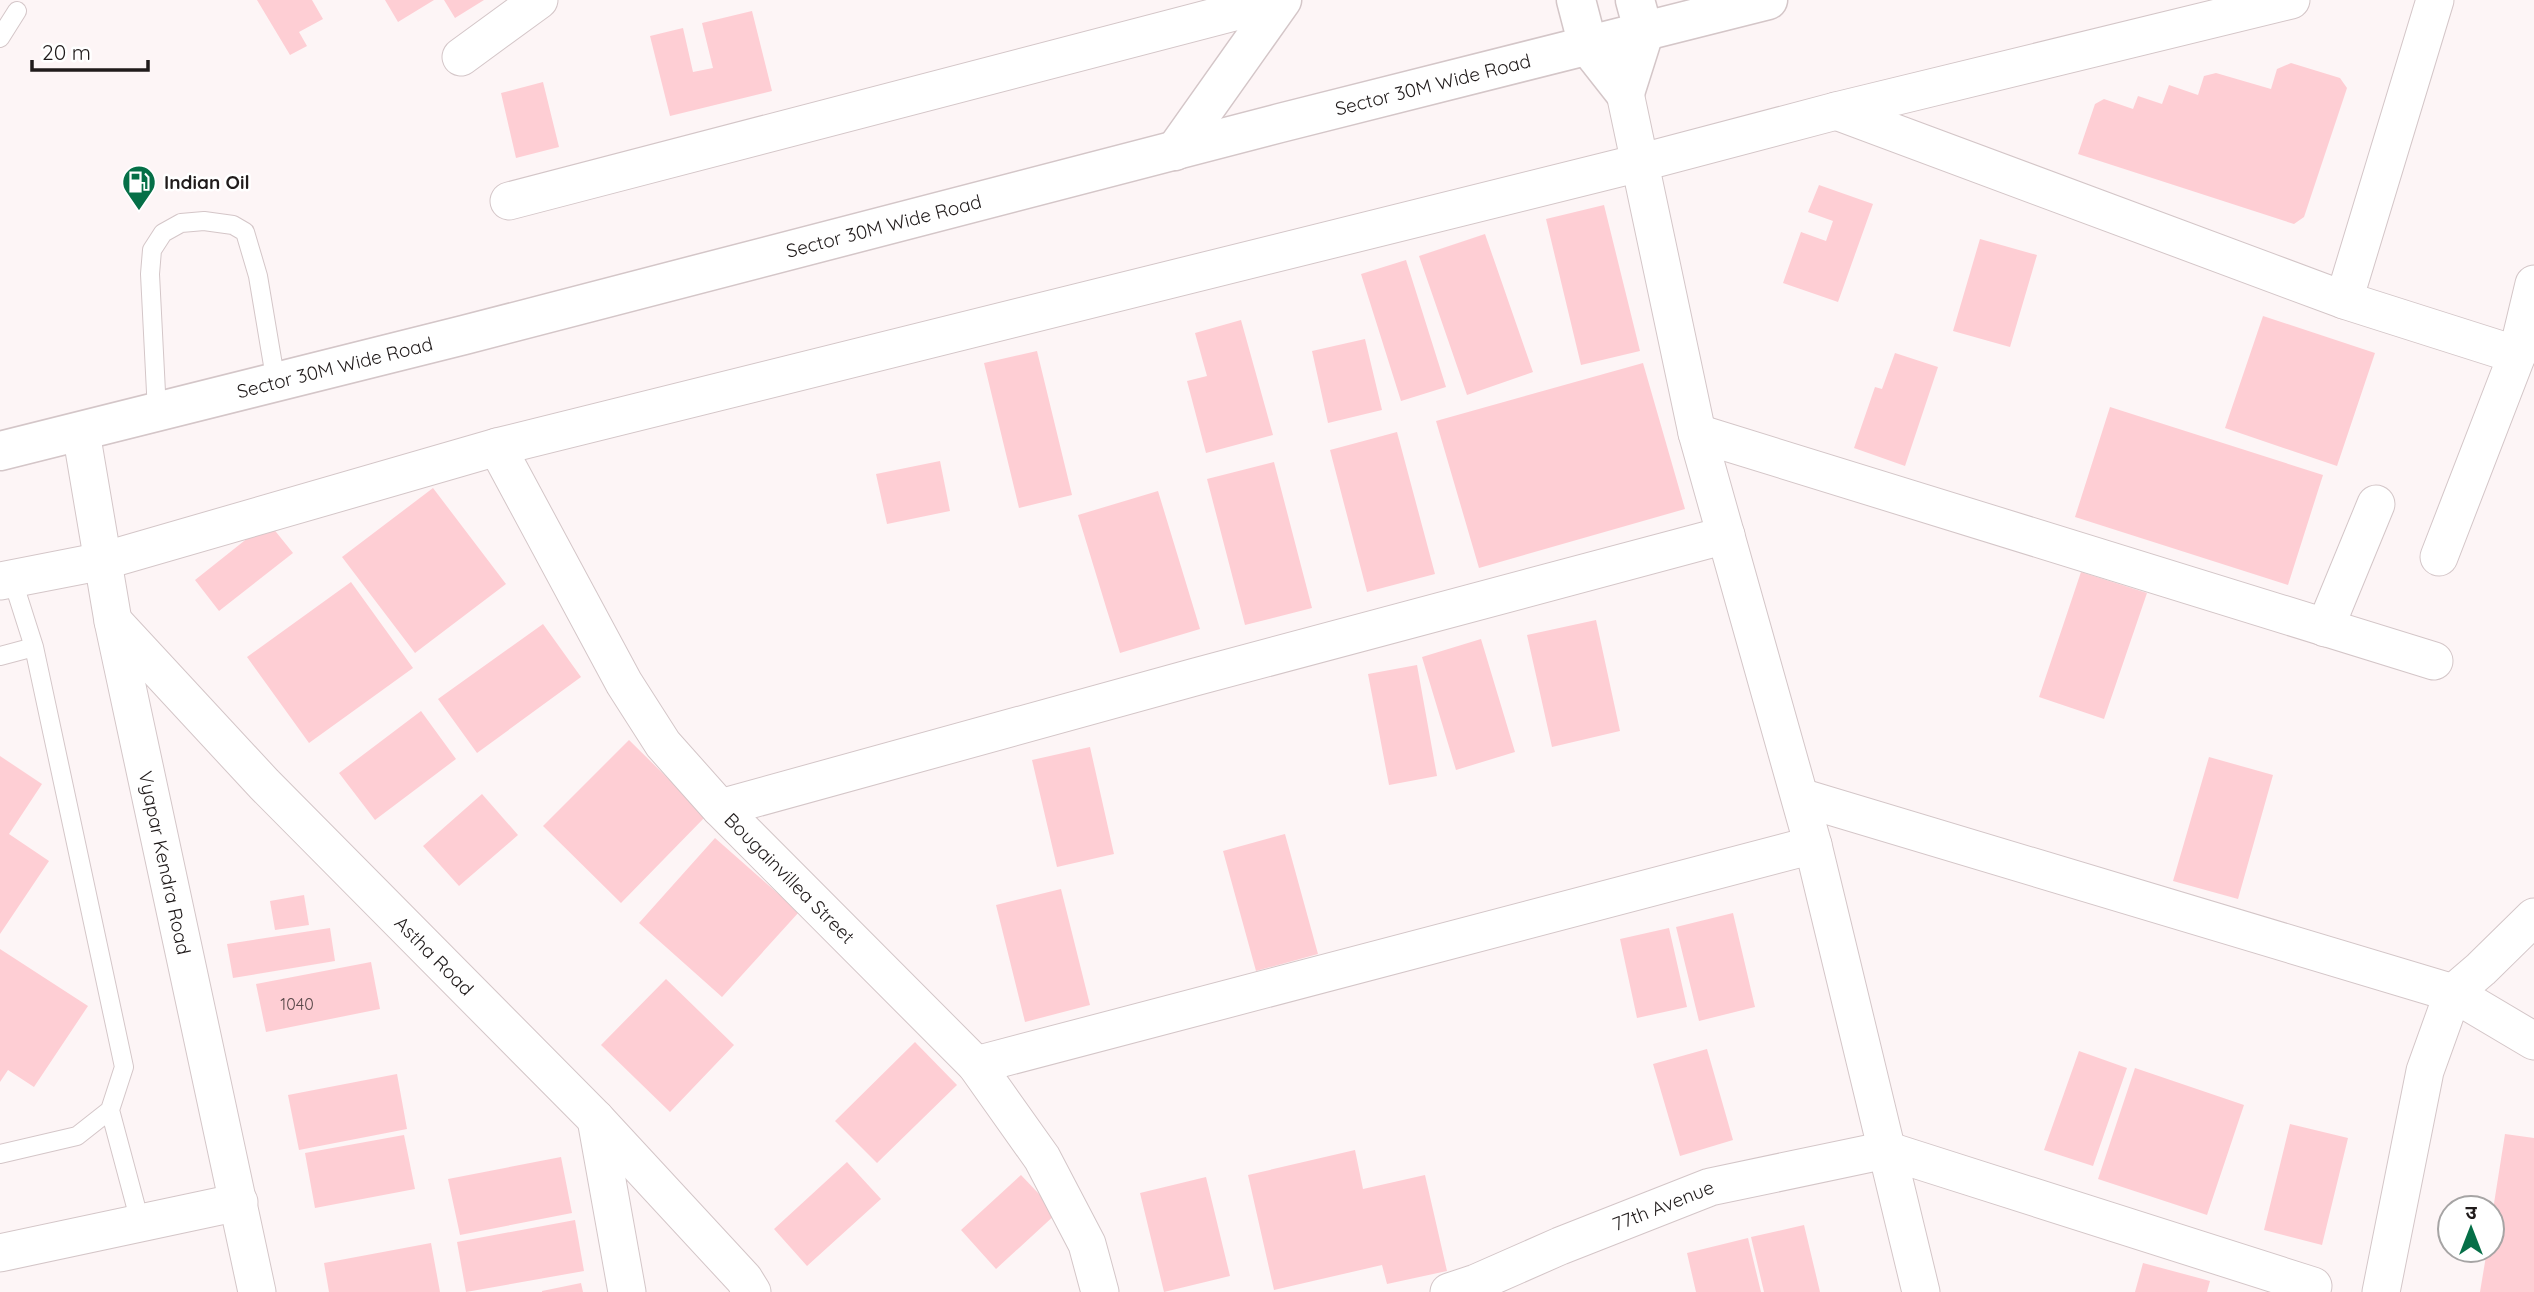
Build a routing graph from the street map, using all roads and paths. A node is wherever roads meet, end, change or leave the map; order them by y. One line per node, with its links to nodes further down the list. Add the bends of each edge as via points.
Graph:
1 (539, 0): 11 (street)
2 (1281, 0): 14 (main road); 16 (street)
3 (1576, 0): 10 (main road)
4 (1768, 0): 8 (main road, Sector 30M Wide Road)
5 (2291, 0): 13 (street)
6 (2435, 0): 18 (street)
7 (17, 11): 9 (lane)
8 (1640, 16): 10 (main road, Sector 30M Wide Road); 12 (main road)
9 (0, 38)
10 (1588, 46): 12 (main road); 14 (main road, Sector 30M Wide Road)
11 (461, 57)
12 (1625, 93): 15 (street)
13 (1836, 111): 15 (street); 18 (street)
14 (1175, 150): 20 (main road, Sector 30M Wide Road)
15 (1639, 163): 23 (street); 24 (street)
16 (509, 201)
17 (2534, 284): 19 (street)
18 (2344, 300): 19 (street)
19 (2517, 355): 28 (street)
20 (275, 383): 21 (main road, Sector 30M Wide Road); 21 (lane, via 258,276 245,232 233,225 181,223 163,233 152,250)
21 (157, 412): 22 (main road, Sector 30M Wide Road)
22 (81, 432): 25 (main road, Sector 30M Wide Road); 29 (street, Vyapar Kendra Road)
23 (1698, 433): 27 (street); 32 (street)
24 (497, 447): 29 (street); 37 (street, Bougainvillea Street, via 624,682 663,744)
25 (0, 451)
26 (2376, 504): 32 (street)
27 (1726, 535): 36 (street); 37 (street)
28 (2439, 557)
29 (103, 561): 30 (street); 31 (street, Vyapar Kendra Road)
30 (6, 579): 33 (lane)
31 (114, 621): 44 (street, Astha Road, via 264,783); 47 (street, Vyapar Kendra Road)
32 (2325, 628): 35 (street)
33 (34, 647): 34 (lane); 43 (lane, via 124,1067)
34 (0, 656)
35 (2434, 661)
36 (1800, 797): 38 (street); 40 (street)
37 (720, 808): 42 (street, Bougainvillea Street)
38 (1813, 845): 42 (street); 45 (street)
39 (2534, 917): 40 (street)
40 (2453, 993): 41 (street); 57 (street, via 2425,1071)
41 (2534, 1041)
42 (976, 1065): 54 (street, Bougainvillea Street, via 1042,1158 1087,1244)
43 (110, 1110): 46 (lane, via 76,1136); 48 (lane)
44 (596, 1119): 52 (street); 53 (street, Astha Road)
45 (1886, 1150): 50 (street); 55 (street, 77th Avenue, via 1710,1187); 56 (street)
46 (0, 1154)
47 (239, 1202): 48 (street); 51 (street, Vyapar Kendra Road)
48 (140, 1222): 49 (street)
49 (0, 1253)
50 (2313, 1286)
51 (257, 1292)
52 (627, 1292)
53 (752, 1292)
54 (1100, 1292)
55 (1449, 1292)
56 (1921, 1292)
57 (2381, 1292)

